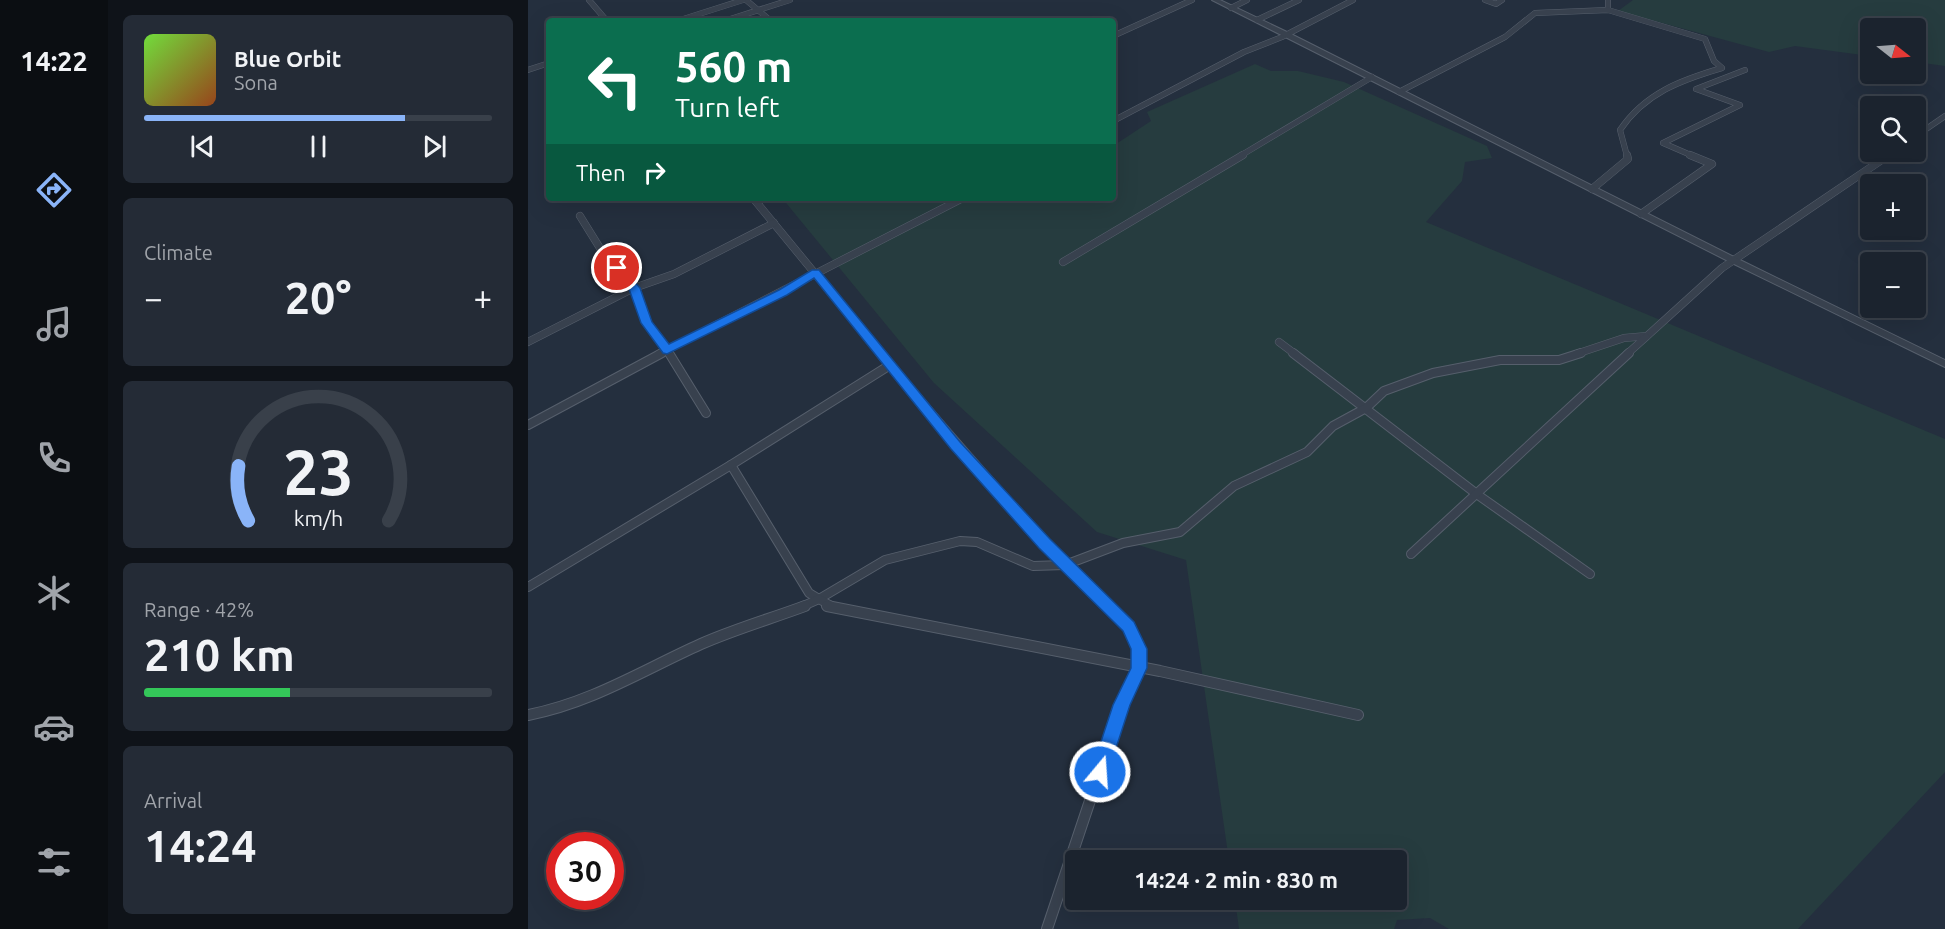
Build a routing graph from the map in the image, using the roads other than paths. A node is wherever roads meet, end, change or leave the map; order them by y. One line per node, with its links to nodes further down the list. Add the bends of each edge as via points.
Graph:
1 (589, 0): 15 (street)
2 (744, 0): 13 (street); 16 (street)
3 (790, 0): 13 (street)
4 (1192, 0): 21 (street)
5 (1215, 0): 12 (street)
6 (1247, 0): 12 (street)
7 (1299, 0): 19 (street)
8 (1353, 0): 20 (street)
9 (1485, 0): 10 (street, via 1496,4)
10 (1502, 0)
11 (1608, 0): 14 (street)
12 (1231, 8): 19 (street)
13 (760, 10): 17 (street); 18 (street)
14 (1608, 10): 26 (street, via 1535,13 1505,37); 31 (street, via 1706,39 1714,61 1722,68 1668,85 1628,116 1620,130 1628,159)
15 (604, 18)
16 (687, 18)
17 (734, 18)
18 (768, 18)
19 (1257, 20): 20 (street)
20 (1287, 34): 25 (street); 28 (street, via 1244,52)
21 (1116, 35)
22 (546, 64): 23 (street)
23 (528, 70)
24 (1745, 70): 34 (street, via 1696,89 1740,105 1663,144 1712,164)
25 (1372, 77): 26 (street); 38 (street)
26 (1399, 92): 31 (street)
27 (1945, 116): 29 (street)
28 (1116, 120)
29 (1926, 129)
30 (1879, 162): 37 (street)
31 (1592, 189): 34 (street)
32 (756, 201): 36 (street)
33 (957, 201): 39 (street)
34 (1641, 214): 37 (street)
35 (580, 216): 40 (street, via 603,253)
36 (774, 223): 39 (street); 40 (street, via 674,274)
37 (1735, 261): 41 (street, via 1687,297); 45 (street)
38 (1064, 262)
39 (816, 273): 44 (street); 46 (street)
40 (634, 288): 42 (street); 44 (street, via 647,323)
41 (1647, 336): 47 (street, via 1624,338 1559,360 1500,360 1433,372 1384,391); 51 (street)
42 (528, 342)
43 (1279, 342): 47 (street)
44 (667, 350): 48 (street); 49 (street)
45 (1945, 364)
46 (890, 365): 50 (street); 53 (street, via 956,445)
47 (1366, 408): 51 (street); 53 (street, via 1333,426 1307,452 1234,486 1180,532 1123,543)
48 (706, 413)
49 (528, 425)
50 (731, 465): 55 (street); 56 (street, via 809,593)
51 (1478, 495): 52 (street); 54 (street)
52 (1411, 554)
53 (1065, 565): 56 (street, via 1033,566 977,542 960,541 885,560); 57 (street, via 1129,627 1139,649)
54 (1590, 574)
55 (528, 587)
56 (819, 599): 57 (street, via 828,606); 58 (street, via 702,644 581,702)
57 (1139, 668): 59 (street, via 1215,681); 60 (street, via 1122,705)
58 (528, 715)
59 (1358, 715)
60 (1047, 929)

